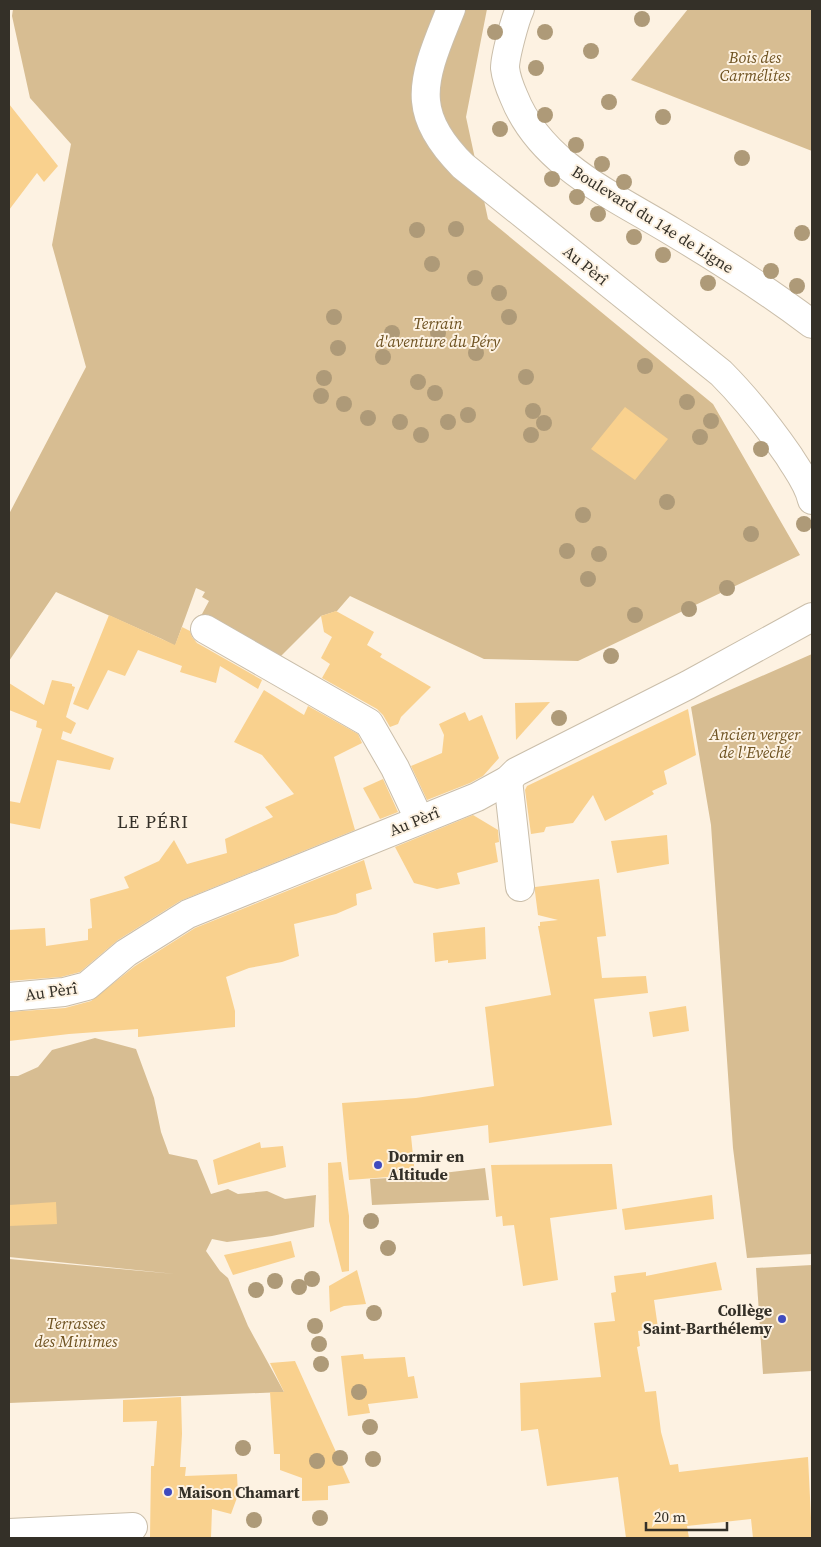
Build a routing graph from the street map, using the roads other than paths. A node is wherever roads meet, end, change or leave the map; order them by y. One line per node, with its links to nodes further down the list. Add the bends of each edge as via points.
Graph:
1 (451, 9): 4 (street, Au Pèrî, via 429,73 426,100 430,119 449,152 721,373 769,427 808,486)
2 (520, 9): 3 (street, Boulevard du 14e de Ligne, via 505,67 519,111 533,132 583,177 789,306)
3 (812, 324)
4 (812, 500)
5 (812, 617): 7 (street, Au Pèrî, via 516,772)
6 (204, 630): 8 (street, via 369,724)
7 (508, 780): 8 (street, Au Pèrî, via 476,797); 9 (street)
8 (420, 819): 10 (street, Au Pèrî, via 188,914 126,953 87,986 64,992)
9 (520, 887)
10 (9, 997)
11 (133, 1527): 12 (street)
12 (9, 1533)

